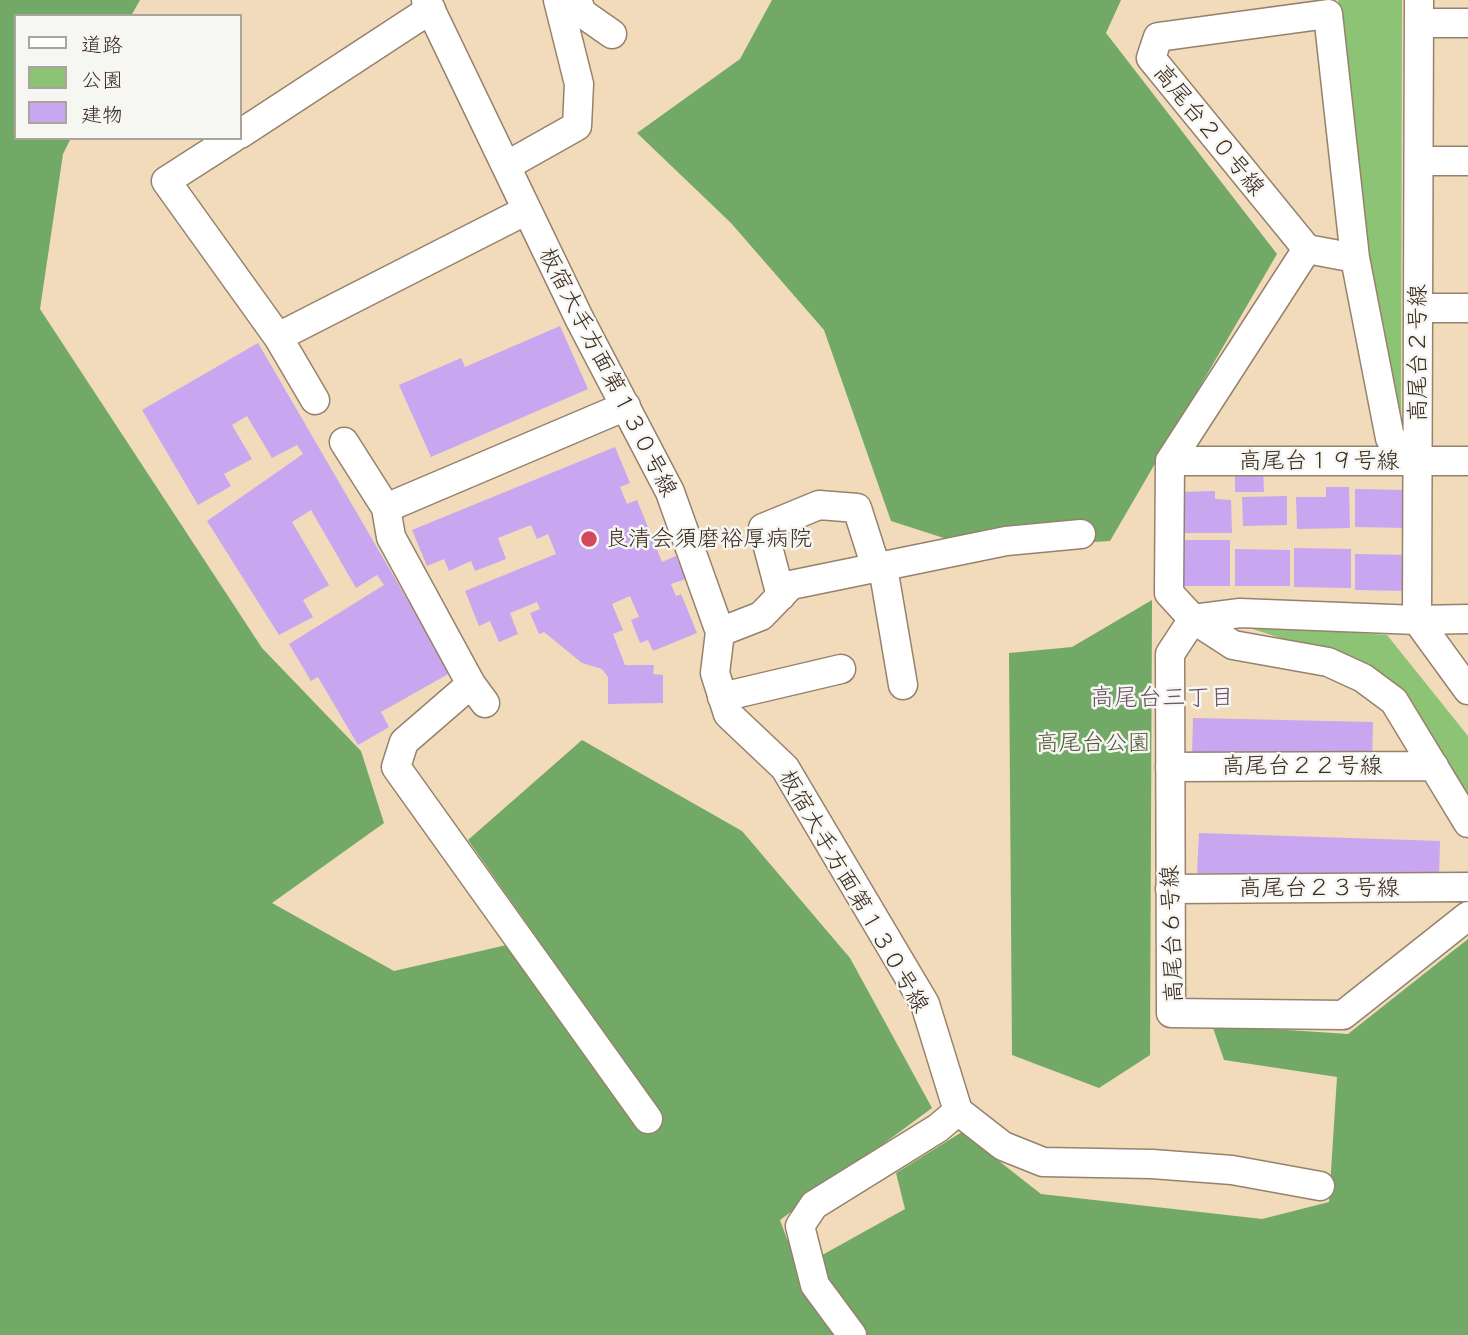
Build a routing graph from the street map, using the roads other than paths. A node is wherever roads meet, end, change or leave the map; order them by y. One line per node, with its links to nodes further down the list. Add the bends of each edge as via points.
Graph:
1 (558, 0): 11 (street, via 579,84 577,126)
2 (577, 0): 6 (street, via 582,13)
3 (428, 5): 7 (street); 11 (street, 板宿大手方面第１３０号線)
4 (1420, 12): 5 (street); 9 (street, 高尾台２号線)
5 (1468, 23)
6 (612, 34)
7 (242, 133)
8 (230, 140): 17 (street, via 166,181)
9 (1419, 161): 10 (street); 15 (street, 高尾台２号線)
10 (1468, 162)
11 (506, 166): 12 (street, 板宿大手方面第１３０号線)
12 (527, 210): 17 (street); 19 (street, 板宿大手方面第１３０号線)
13 (1307, 249): 14 (street); 14 (street, 高尾台２０号線, via 1151,58 1158,37 1328,14); 21 (street)
14 (1354, 258): 22 (street, 高尾台２０号線, via 1390,438)
15 (1419, 308): 16 (street); 22 (street, 高尾台２号線)
16 (1468, 308)
17 (278, 337): 18 (street)
18 (315, 400)
19 (626, 406): 24 (street); 31 (street, 板宿大手方面第１３０号線, via 670,492)
20 (344, 442): 24 (street)
21 (1170, 461): 22 (street, 高尾台１９号線); 28 (street, via 1169,593)
22 (1418, 461): 23 (street, 高尾台１９号線); 30 (street, 高尾台２号線)
23 (1468, 461)
24 (386, 508): 43 (street, via 391,537 478,694 404,742 396,767)
25 (1081, 534): 26 (street, via 1006,541)
26 (879, 568): 27 (street, via 791,585); 27 (street, via 857,508 818,505 763,528); 33 (street, via 885,579)
27 (781, 596): 31 (street, via 761,616)
28 (1193, 619): 30 (street, via 1240,613); 36 (street, via 1233,645 1328,662 1363,678 1394,701); 37 (street, 高尾台６号線, via 1170,654)
29 (1468, 619): 30 (street)
30 (1417, 620): 34 (street)
31 (720, 632): 35 (street, 板宿大手方面第１３０号線, via 715,673)
32 (841, 669): 35 (street)
33 (903, 685)
34 (1468, 690)
35 (722, 697): 42 (street, 板宿大手方面第１３０号線, via 728,714 785,768 925,1004)
36 (1434, 766): 37 (street, 高尾台２２号線); 38 (street)
37 (1170, 767): 40 (street, 高尾台６号線)
38 (1468, 822)
39 (1468, 887): 40 (street, 高尾台２３号線)
40 (1170, 889): 41 (street, 高尾台６号線, via 1171,1013 1343,1015)
41 (1468, 916)
42 (958, 1111): 44 (street, via 1003,1146 1043,1162 1232,1170); 45 (street, via 814,1205 800,1226 815,1285)
43 (648, 1119)
44 (1320, 1186)
45 (852, 1335)

